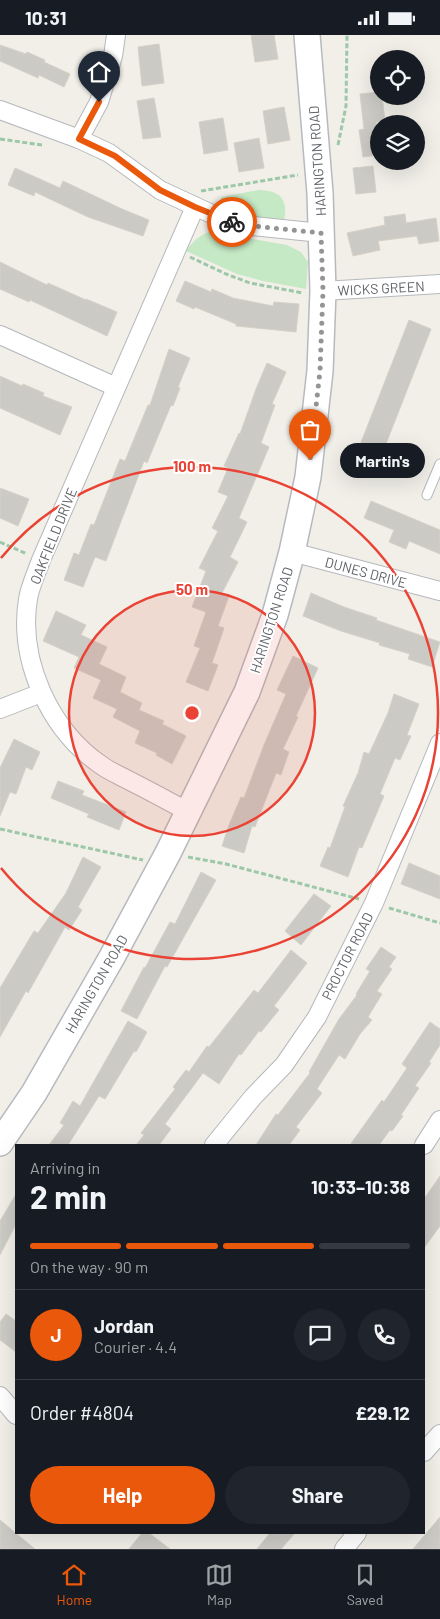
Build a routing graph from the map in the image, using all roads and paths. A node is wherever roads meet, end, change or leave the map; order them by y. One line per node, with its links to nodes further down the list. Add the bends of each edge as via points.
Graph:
1 (116, 35): 5 (street, via 99,102)
2 (307, 35): 7 (street, HARINGTON ROAD)
3 (347, 35): 6 (path, via 346,106)
4 (0, 110): 5 (street)
5 (79, 139): 8 (street, via 115,156 160,190)
6 (336, 152)
7 (318, 171): 8 (path); 10 (street, HARINGTON ROAD)
8 (172, 195): 9 (street)
9 (195, 207): 10 (street, via 243,225); 11 (street, OAKFIELD DRIVE)
10 (321, 233): 13 (street, HARINGTON ROAD)
11 (176, 249): 13 (path, via 250,283); 15 (street, OAKFIELD DRIVE)
12 (440, 285): 13 (street, WICKS GREEN)
13 (323, 294): 19 (street, HARINGTON ROAD, via 320,371 308,477)
14 (0, 335): 15 (street)
15 (116, 387): 20 (street, OAKFIELD DRIVE)
16 (440, 464): 17 (lane)
17 (427, 495)
18 (0, 542): 20 (path)
19 (292, 552): 21 (street, DUNES DRIVE); 25 (street, HARINGTON ROAD, via 275,615 247,692)
20 (41, 559): 22 (street, OAKFIELD DRIVE, via 28,599 26,627 30,659)
21 (440, 591)
22 (41, 693): 23 (street); 25 (street, OAKFIELD DRIVE, via 75,743 101,765)
23 (0, 709)
24 (440, 743): 28 (street, PROCTOR ROAD)
25 (188, 812): 27 (street, HARINGTON ROAD)
26 (0, 829): 27 (path, via 145,861)
27 (168, 853): 28 (path, via 226,864); 31 (street, HARINGTON ROAD, via 34,1093)
28 (374, 903): 29 (path); 32 (street, PROCTOR ROAD, via 317,1017 284,1065)
29 (440, 923)
30 (440, 1120): 33 (street)
31 (0, 1143)
32 (215, 1144)
33 (425, 1144)
34 (0, 1396): 35 (street)
35 (15, 1414)
36 (440, 1434): 37 (street)
37 (425, 1452)
38 (357, 1534): 39 (street)
39 (344, 1549)

